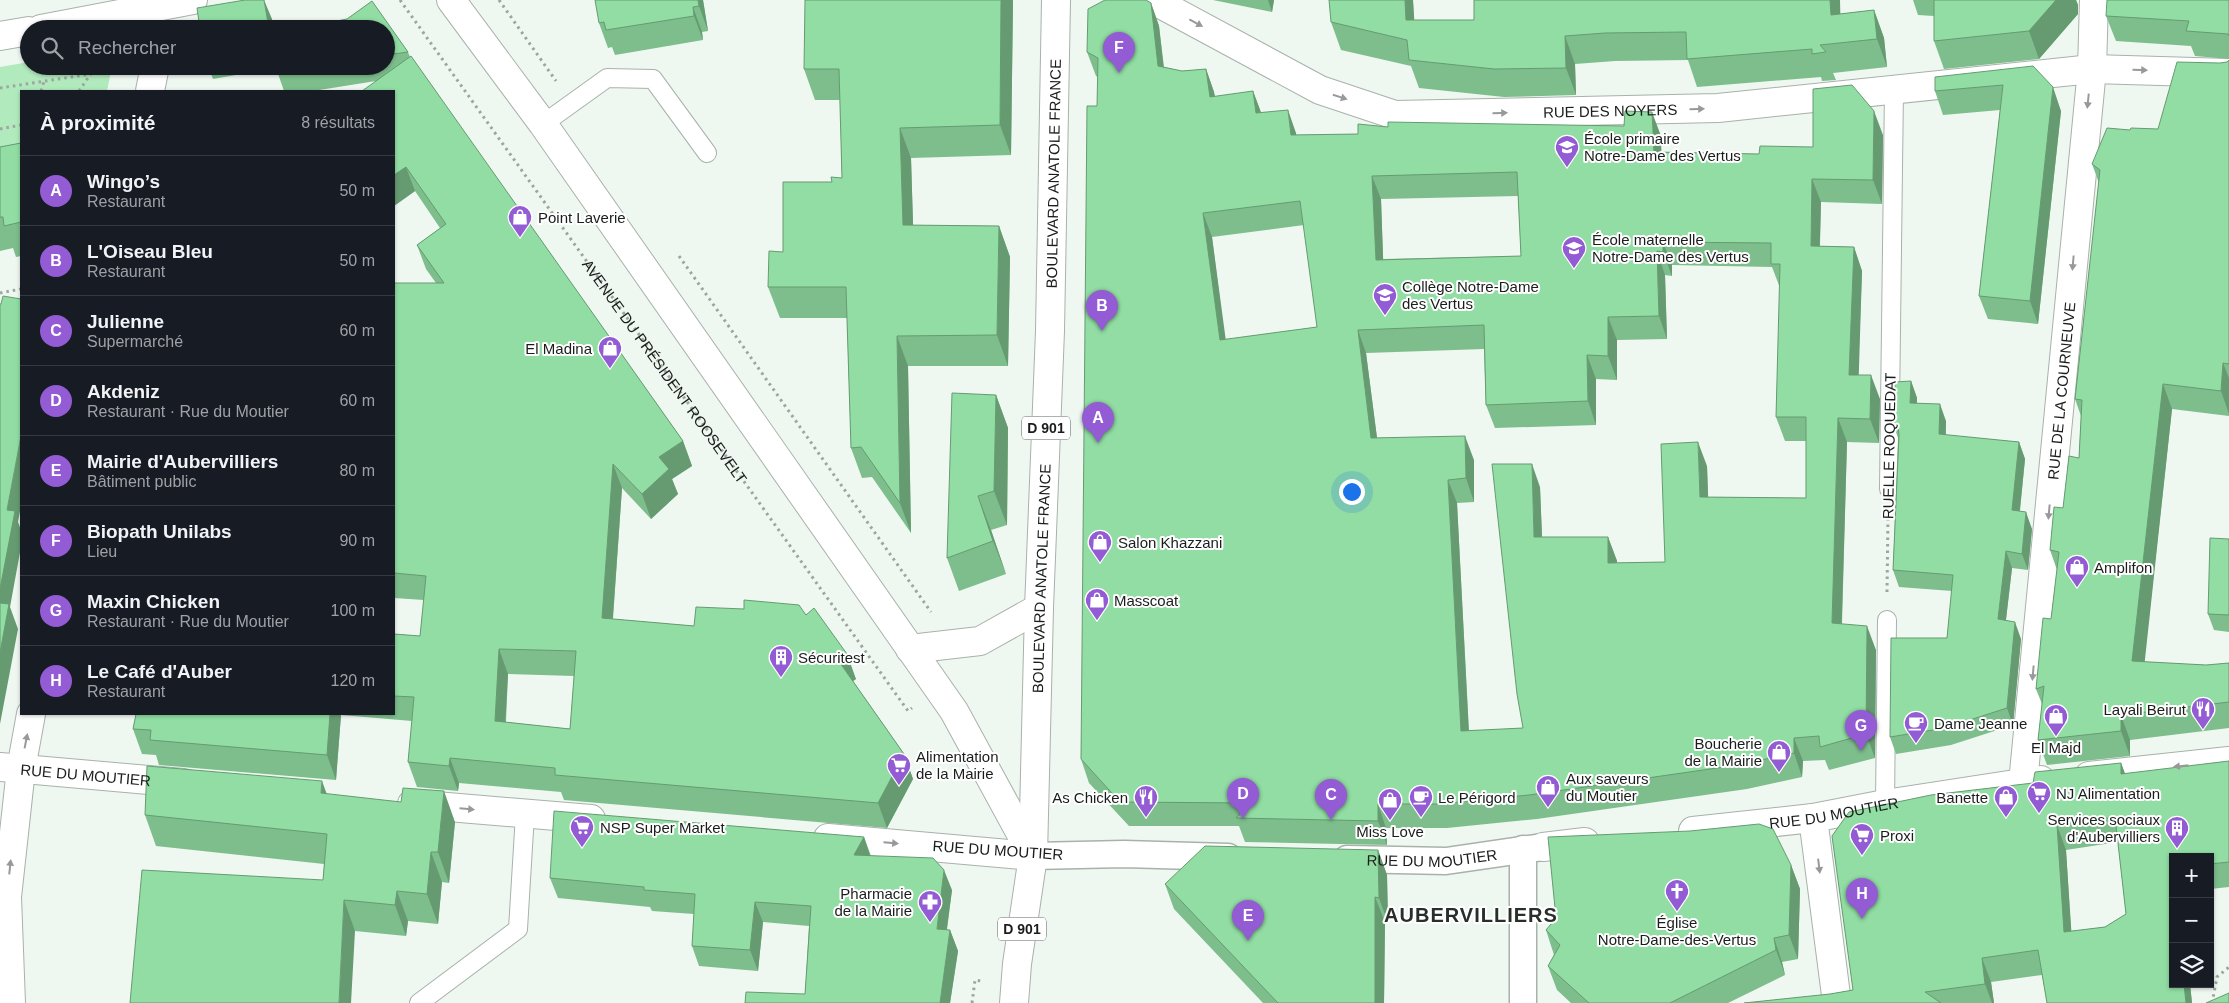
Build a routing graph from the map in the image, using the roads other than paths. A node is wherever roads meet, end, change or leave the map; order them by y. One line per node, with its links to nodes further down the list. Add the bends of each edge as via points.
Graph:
1 (193, 0): 6 (street)
2 (451, 0): 15 (street)
3 (1056, 0): 18 (street, BOULEVARD ANATOLE FRANCE / D 901, via 1050,331)
4 (1153, 0): 13 (street, RUE DES NOYERS, one-way to 13, via 1320,90 1395,115 1718,108)
5 (2094, 0): 10 (street, RUE DE LA COURNEUVE)
6 (165, 11): 7 (street)
7 (103, 20)
8 (20, 33): 9 (street)
9 (0, 36)
10 (2092, 69): 11 (street, RUE DES NOYERS, one-way to 11); 13 (street, RUE DES NOYERS); 24 (street, RUE DE LA COURNEUVE, one-way to 24)
11 (2229, 72)
12 (153, 75): 14 (street)
13 (1894, 88): 17 (lane, RUELLE ROQUEDAT)
14 (150, 90)
15 (543, 124): 16 (lane, via 607,78 653,79); 20 (street)
16 (707, 153)
17 (1889, 489)
18 (1039, 608): 20 (street, via 980,642); 35 (street, BOULEVARD ANATOLE FRANCE / D 901)
19 (1887, 620): 27 (lane)
20 (910, 649): 35 (street, via 962,722)
21 (31, 715): 23 (street, one-way to 21)
22 (2229, 761): 24 (street, RUE DU MOUTIER, one-way to 24)
23 (10, 768): 25 (street, RUE DU MOUTIER); 38 (street, one-way to 23)
24 (2023, 783): 27 (street, RUE DU MOUTIER)
25 (208, 786)
26 (386, 802): 28 (street, one-way to 28)
27 (1884, 804): 29 (street, RUE DU MOUTIER)
28 (525, 814): 30 (street); 40 (lane, via 518,929)
29 (1813, 818): 31 (street, RUE DU MOUTIER); 43 (street, one-way to 43)
30 (613, 821)
31 (1672, 833)
32 (799, 836): 35 (street, RUE DU MOUTIER, one-way to 35)
33 (1613, 840): 34 (street, RUE DU MOUTIER)
34 (1533, 848): 37 (street, RUE DU MOUTIER, via 1446,861); 42 (street)
35 (1033, 856): 36 (street, RUE DU MOUTIER); 41 (street, D 901, via 1016,964)
36 (1248, 857)
37 (1325, 859)
38 (5, 954): 39 (street)
39 (11, 1003)
40 (419, 1003)
41 (1014, 1003)
42 (1523, 1003)
43 (1837, 1003)

